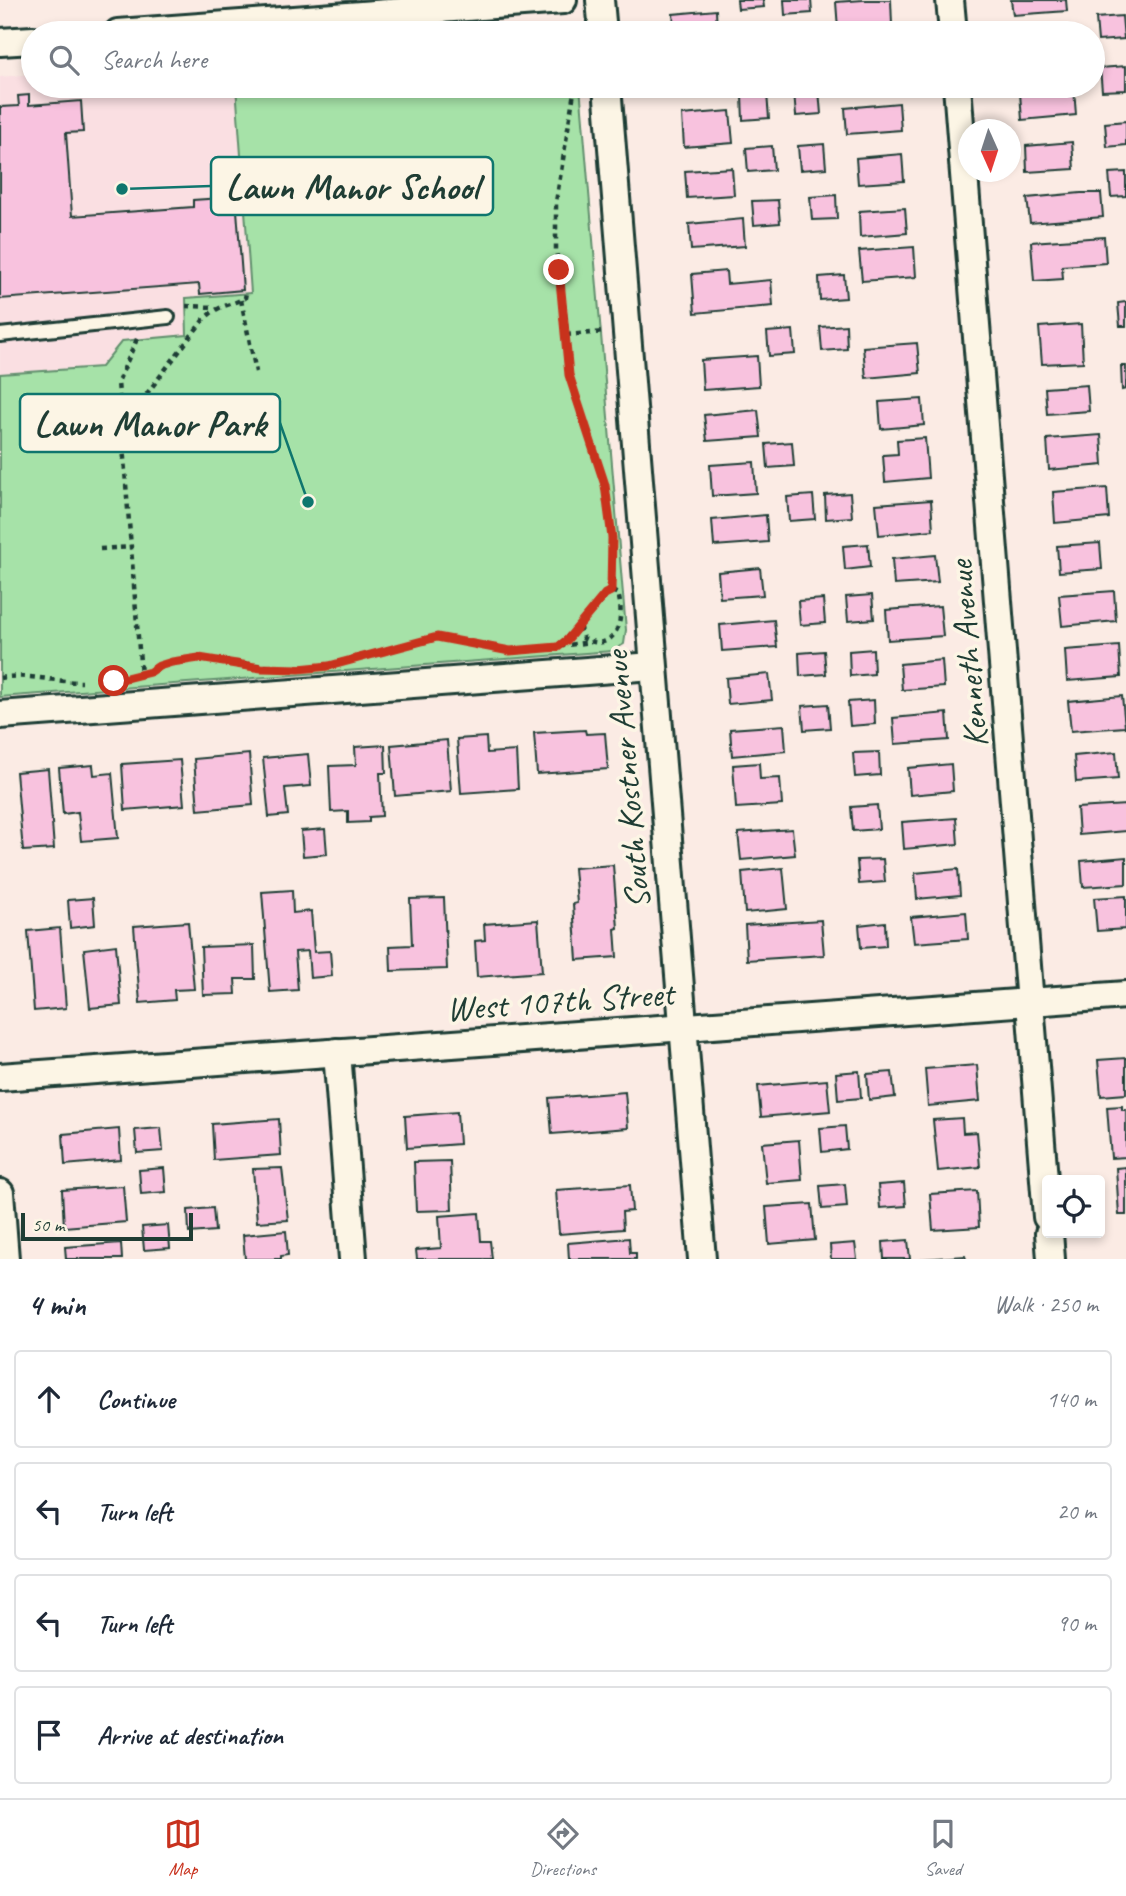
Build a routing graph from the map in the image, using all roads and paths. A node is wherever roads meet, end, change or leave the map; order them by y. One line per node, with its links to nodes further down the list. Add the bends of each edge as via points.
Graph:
1 (563, 0): 4 (street)
2 (600, 0): 5 (street)
3 (950, 0): 6 (street)
4 (280, 21)
5 (602, 21)
6 (952, 21)
7 (21, 41): 8 (street)
8 (0, 42)
9 (573, 98): 19 (path, via 556,202 556,250)
10 (608, 98): 35 (street, South Kostner Avenue)
11 (958, 98): 43 (street, Kenneth Avenue)
12 (246, 293): 13 (path)
13 (241, 300): 15 (path); 21 (path)
14 (186, 306): 15 (path)
15 (217, 307): 25 (path)
16 (168, 317): 18 (lane)
17 (609, 331): 19 (path)
18 (0, 335)
19 (566, 335): 28 (path, via 569,375 605,485 612,538)
20 (136, 339): 22 (path, via 118,382)
21 (256, 372)
22 (119, 399): 23 (path); 25 (path)
23 (89, 401)
24 (179, 412): 25 (path, via 160,422)
25 (121, 427): 26 (path)
26 (131, 547): 27 (path); 37 (path)
27 (100, 549)
28 (611, 591): 29 (path); 30 (path, via 618,594 622,620 615,634)
29 (579, 626): 30 (path, via 583,638); 31 (path)
30 (591, 642): 31 (path)
31 (558, 647): 32 (path)
32 (549, 648)
33 (523, 650): 34 (path, via 437,637)
34 (329, 666)
35 (653, 666): 41 (street); 44 (street, South Kostner Avenue)
36 (286, 669): 37 (path, via 199,658 172,662)
37 (141, 675): 39 (path)
38 (0, 678): 40 (path, via 25,675)
39 (114, 681)
40 (90, 682)
41 (0, 715)
42 (1126, 995): 43 (street, West 107th Street)
43 (1031, 1003): 44 (street, West 107th Street); 47 (street, Kenneth Avenue)
44 (683, 1027): 45 (street, West 107th Street); 52 (street, South Kostner Avenue)
45 (337, 1052): 46 (street, West 107th Street); 51 (street)
46 (0, 1077)
47 (1044, 1175)
48 (0, 1193): 50 (street)
49 (1049, 1238): 53 (street)
50 (5, 1259)
51 (353, 1259)
52 (702, 1259)
53 (1051, 1259)

